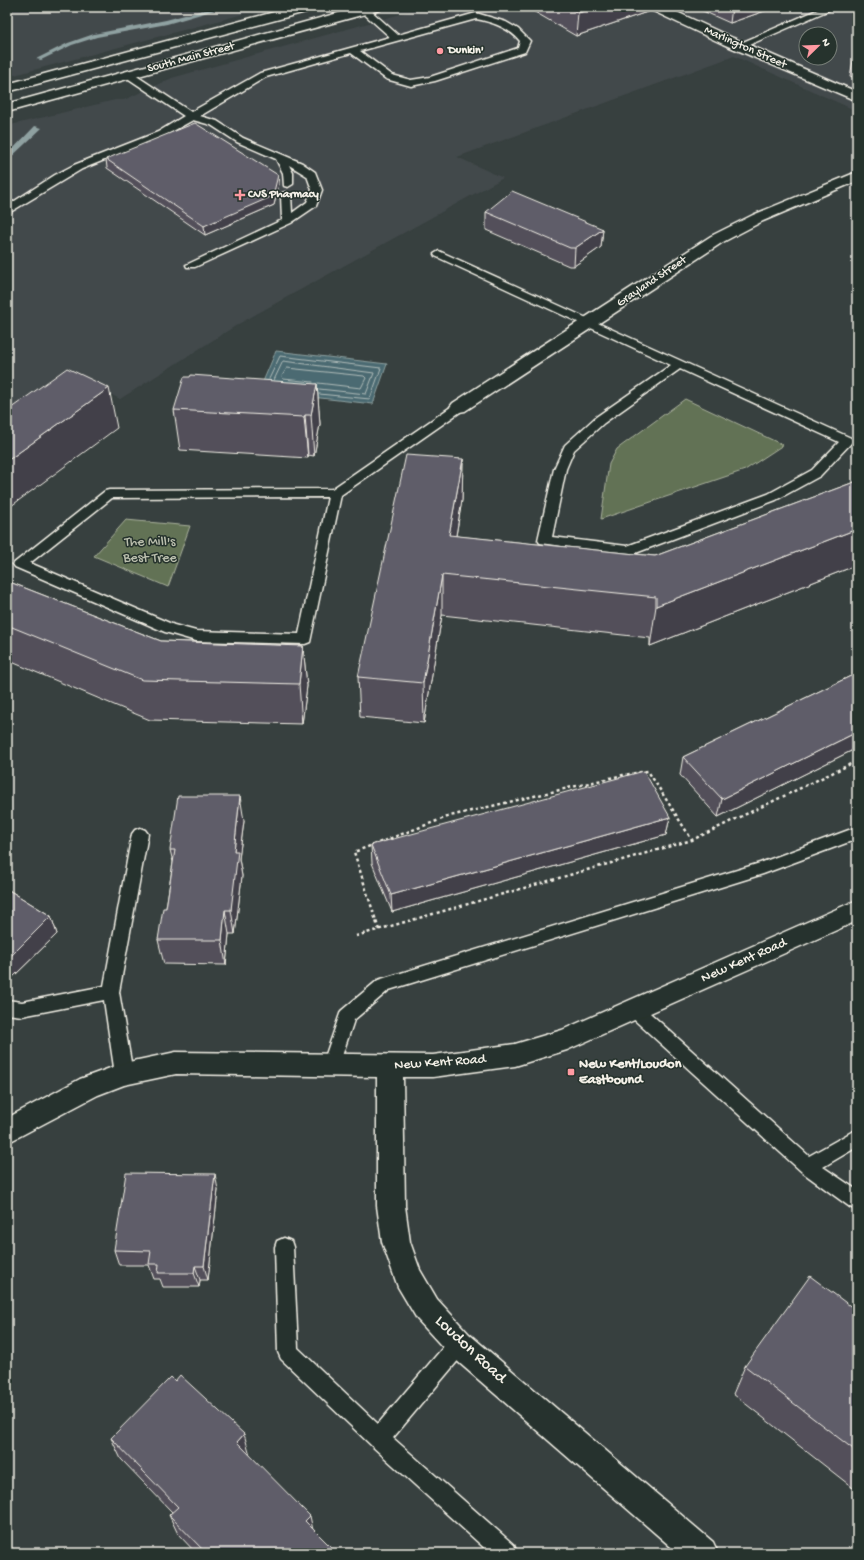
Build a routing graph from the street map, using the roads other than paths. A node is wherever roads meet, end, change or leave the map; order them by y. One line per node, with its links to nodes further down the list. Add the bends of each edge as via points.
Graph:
1 (308, 7): 9 (street, South Main Street)
2 (656, 7): 6 (street, Marlington Street)
3 (832, 7): 6 (lane)
4 (367, 8): 5 (lane); 8 (street, South Main Street)
5 (396, 38): 7 (lane); 7 (lane, via 476,16 488,18 518,32 525,41 522,50 432,79 411,83 389,77)
6 (740, 46): 10 (street, Marlington Street)
7 (354, 50): 12 (lane, via 263,75)
8 (129, 75): 11 (street, South Main Street); 12 (lane)
9 (7, 88)
10 (857, 97)
11 (7, 108)
12 (190, 116): 13 (lane, via 214,123 240,140); 15 (lane, via 161,134 78,167)
13 (280, 157): 16 (lane, via 288,172); 16 (lane, via 311,174 317,190 312,204)
14 (857, 176): 19 (street, Grayland Street, via 758,218 717,239)
15 (7, 211)
16 (287, 221): 18 (lane)
17 (439, 254): 19 (lane)
18 (191, 265)
19 (590, 323): 20 (lane); 21 (street, Grayland Street)
20 (680, 364): 20 (lane, via 847,441 816,473 772,497 628,551 544,540 560,469 570,448 600,420)
21 (459, 407): 22 (lane)
22 (334, 493): 22 (lane, via 110,494 20,564 170,628 196,636 305,639)
23 (857, 833): 29 (lane, via 763,868 384,985 347,1016)
24 (140, 834): 26 (lane)
25 (857, 910): 28 (street, New Kent Road)
26 (111, 992): 27 (lane, via 22,1009); 31 (lane)
27 (7, 1007)
28 (635, 1010): 30 (street, New Kent Road, via 567,1039 515,1055 433,1066); 34 (lane)
29 (331, 1066): 30 (street, New Kent Road); 31 (street, New Kent Road, via 176,1063)
30 (390, 1067): 37 (street, Loudon Road, via 391,1206 396,1242 408,1277 427,1309)
31 (124, 1074): 32 (street, New Kent Road, via 89,1087)
32 (7, 1131)
33 (857, 1138): 34 (lane)
34 (808, 1166): 35 (lane)
35 (857, 1201)
36 (284, 1247): 38 (lane, via 288,1352)
37 (459, 1344): 38 (lane); 40 (street, Loudon Road)
38 (379, 1439): 39 (lane)
39 (506, 1553)
40 (702, 1553)

